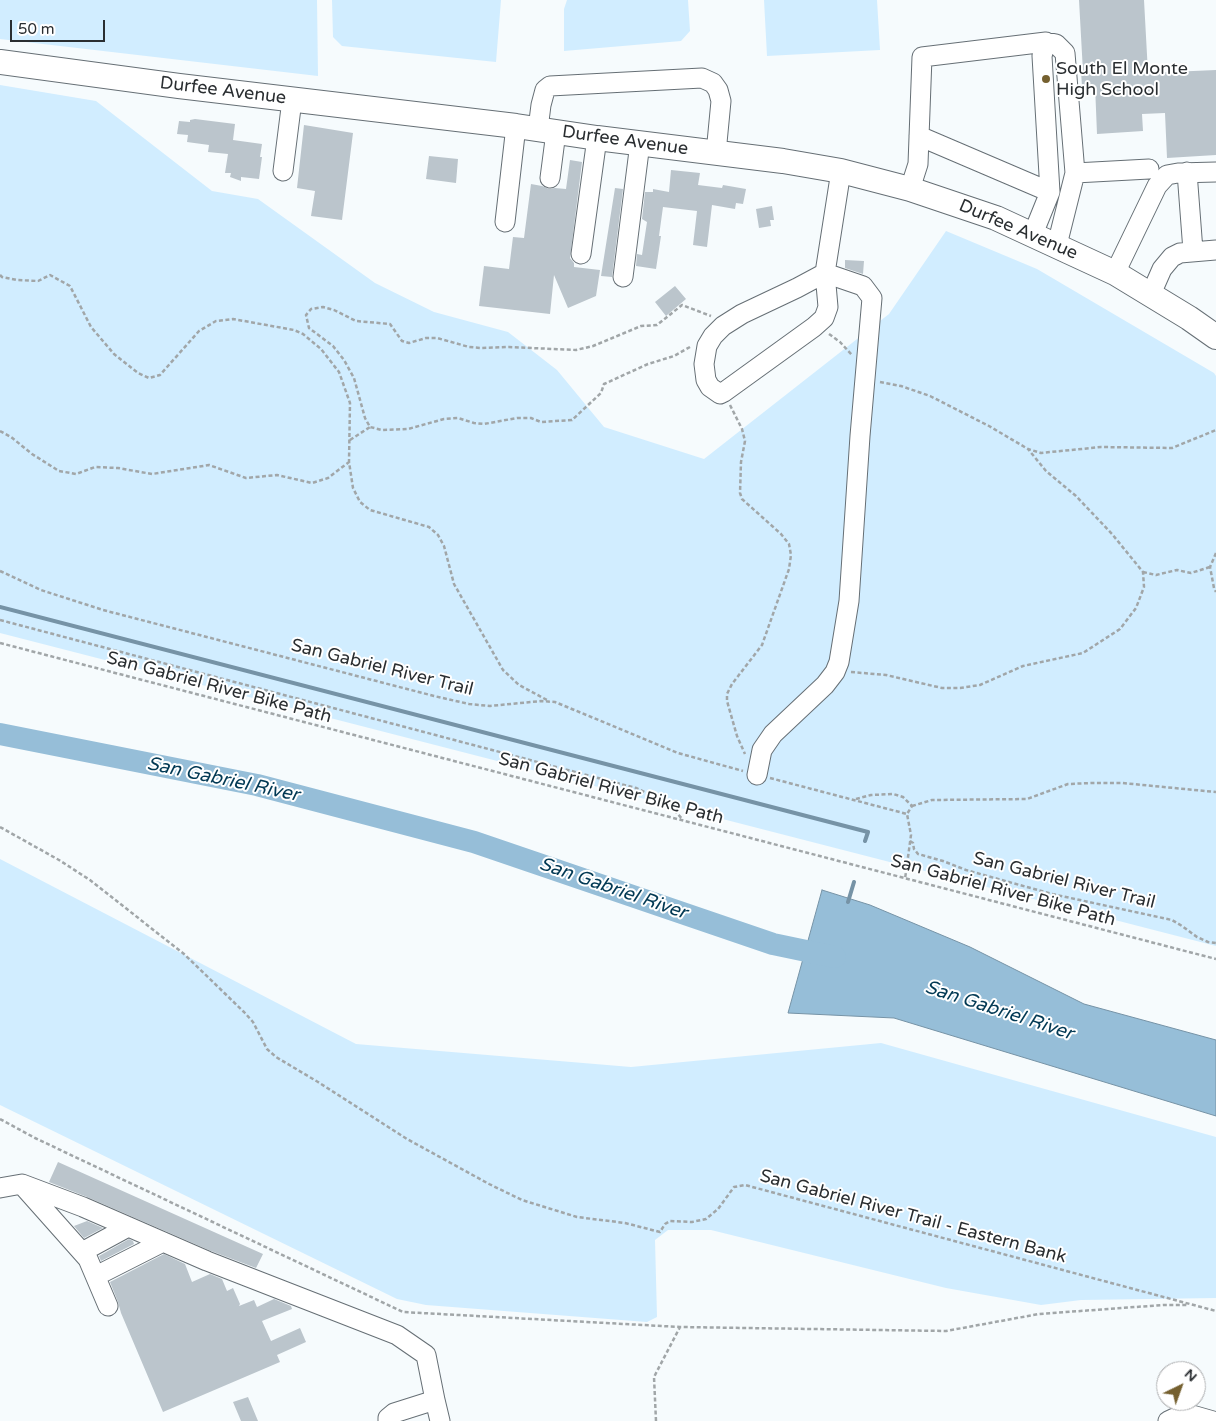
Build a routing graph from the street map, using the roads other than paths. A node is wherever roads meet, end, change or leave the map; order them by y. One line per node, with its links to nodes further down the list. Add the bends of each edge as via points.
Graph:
1 (1046, 42): 5 (street, via 922,57); 14 (street, via 1056,44 1065,53); 17 (street, via 1042,56)
2 (0, 62): 3 (main road, Durfee Avenue)
3 (292, 100): 4 (main road, Durfee Avenue); 10 (street)
4 (537, 129): 6 (main road, Durfee Avenue); 8 (street, via 545,90 550,86 702,78 713,83 721,101); 15 (street); 18 (street)
5 (919, 136): 16 (street, via 918,164); 17 (street)
6 (596, 138): 7 (main road, Durfee Avenue); 23 (street)
7 (640, 144): 8 (main road, Durfee Avenue); 26 (street)
8 (716, 153): 11 (main road, Durfee Avenue)
9 (1149, 169): 14 (street)
10 (283, 171)
11 (841, 171): 16 (main road, Durfee Avenue); 24 (street)
12 (1187, 172): 13 (street); 22 (street); 25 (street, via 1167,175 1157,186)
13 (1216, 172)
14 (1075, 173): 20 (street)
15 (550, 178)
16 (910, 189): 19 (main road, Durfee Avenue)
17 (1050, 192): 19 (street)
18 (505, 222)
19 (1033, 234): 20 (main road, Durfee Avenue)
20 (1057, 245): 25 (main road, Durfee Avenue)
21 (1216, 250): 22 (street)
22 (1193, 251): 27 (street, via 1180,253 1168,261)
23 (581, 254)
24 (825, 272): 24 (street, via 828,307 824,318 724,392 720,394 710,387 704,364 707,346 713,336 742,314); 29 (street, via 863,286 872,298 849,601 835,672 773,734 762,750)
25 (1115, 273): 27 (main road, Durfee Avenue)
26 (623, 277)
27 (1150, 294): 28 (main road, Durfee Avenue)
28 (1216, 337)
29 (757, 775)
30 (22, 1184): 31 (street); 32 (street); 34 (street)
31 (0, 1188)
32 (128, 1227): 33 (street); 34 (street)
33 (163, 1242): 35 (street); 37 (street, via 397,1335 426,1355)
34 (82, 1252): 35 (street)
35 (96, 1276): 36 (street)
36 (108, 1306)
37 (435, 1400): 38 (street, via 394,1413); 39 (street)
38 (388, 1421)
39 (440, 1421)
40 (1168, 1421): 41 (street, via 1185,1413)
41 (1213, 1421)

